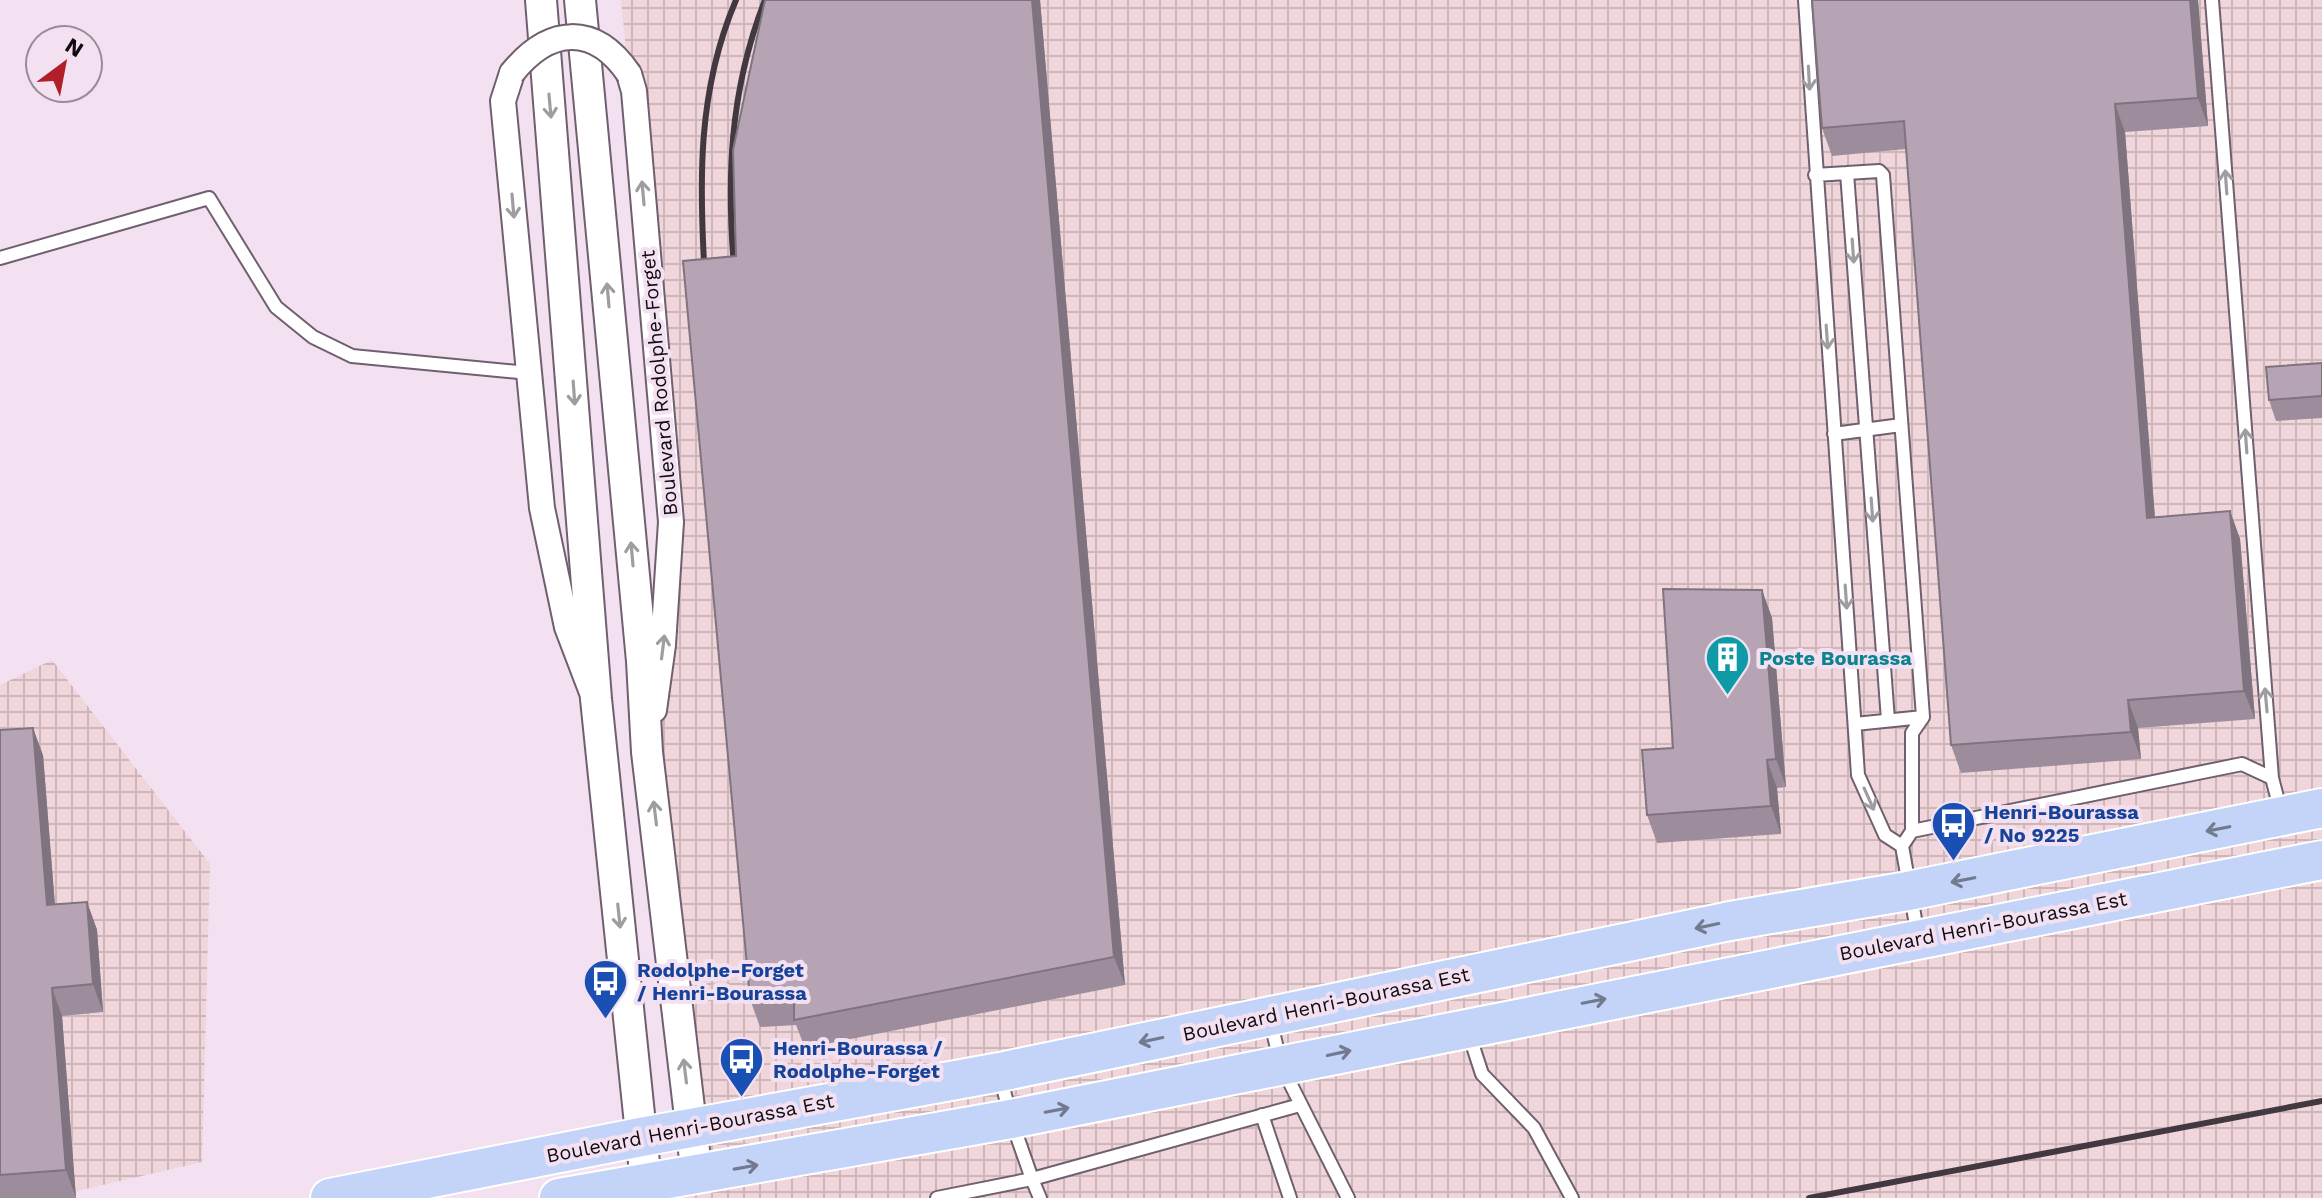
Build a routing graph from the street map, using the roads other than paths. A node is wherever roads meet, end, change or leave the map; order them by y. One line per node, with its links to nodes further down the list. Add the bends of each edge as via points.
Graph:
1 (541, 0): 12 (street, Boulevard Rodolphe-Forget, one-way to 12)
2 (580, 0): 16 (street, Boulevard Rodolphe-Forget, one-way to 2)
3 (1805, 0): 6 (lane, one-way to 6)
4 (2212, 0): 17 (lane, one-way to 4)
5 (1847, 173): 6 (lane); 9 (lane, via 1883,175); 10 (lane, one-way to 10)
6 (1815, 175): 11 (lane, one-way to 11)
7 (0, 258): 8 (lane, via 209,198 276,307 313,337 352,356)
8 (529, 373): 12 (street, Boulevard Rodolphe-Forget, via 542,508 557,590 581,669); 16 (street, Boulevard Rodolphe-Forget, one-way to 8, bridge, via 663,645 671,522 634,91 614,52 572,36 527,54 512,73 503,101)
9 (1901, 425): 10 (lane); 13 (lane)
10 (1866, 430): 11 (lane); 14 (lane, one-way to 14)
11 (1834, 434): 15 (lane, one-way to 15)
12 (596, 699): 33 (street, Boulevard Rodolphe-Forget, one-way to 33)
13 (1923, 717): 14 (lane); 20 (lane, via 1912,733)
14 (1888, 720): 15 (lane)
15 (1855, 724): 21 (lane, one-way to 21, via 1858,775 1885,835)
16 (647, 752): 32 (street, Boulevard Rodolphe-Forget, one-way to 16)
17 (2272, 778): 19 (lane); 20 (lane, via 2242,764)
18 (2322, 808): 19 (main road, Boulevard Henri-Bourassa Est)
19 (2282, 816): 23 (main road, Boulevard Henri-Bourassa Est, one-way to 23)
20 (1912, 831): 21 (lane)
21 (1902, 846): 23 (lane)
22 (2322, 860): 24 (main road, Boulevard Henri-Bourassa Est)
23 (1908, 891): 24 (lane); 25 (main road, Boulevard Henri-Bourassa Est, one-way to 25, via 1730,921)
24 (1919, 939): 26 (main road, Boulevard Henri-Bourassa Est, one-way to 24)
25 (1270, 1016): 27 (lane); 28 (main road, Boulevard Henri-Bourassa Est, one-way to 28)
26 (1467, 1027): 27 (main road, Boulevard Henri-Bourassa Est, one-way to 26); 42 (lane, via 1482,1074 1534,1128)
27 (1281, 1065): 29 (lane); 31 (main road, Boulevard Henri-Bourassa Est, one-way to 27)
28 (1000, 1072): 31 (lane); 32 (main road, Boulevard Henri-Bourassa Est)
29 (1300, 1105): 30 (lane); 41 (lane)
30 (1262, 1115): 34 (lane); 40 (lane)
31 (1011, 1119): 34 (lane); 35 (main road, Boulevard Henri-Bourassa Est, one-way to 31)
32 (692, 1128): 33 (main road, Boulevard Henri-Bourassa Est); 35 (street, Boulevard Rodolphe-Forget)
33 (641, 1137): 35 (street, Boulevard Rodolphe-Forget); 36 (main road, Boulevard Henri-Bourassa Est)
34 (1032, 1179): 38 (lane); 39 (lane)
35 (669, 1184): 37 (main road, Boulevard Henri-Bourassa Est)
36 (330, 1198)
37 (559, 1198)
38 (937, 1198)
39 (1040, 1198)
40 (1290, 1198)
41 (1348, 1198)
42 (1572, 1198)

